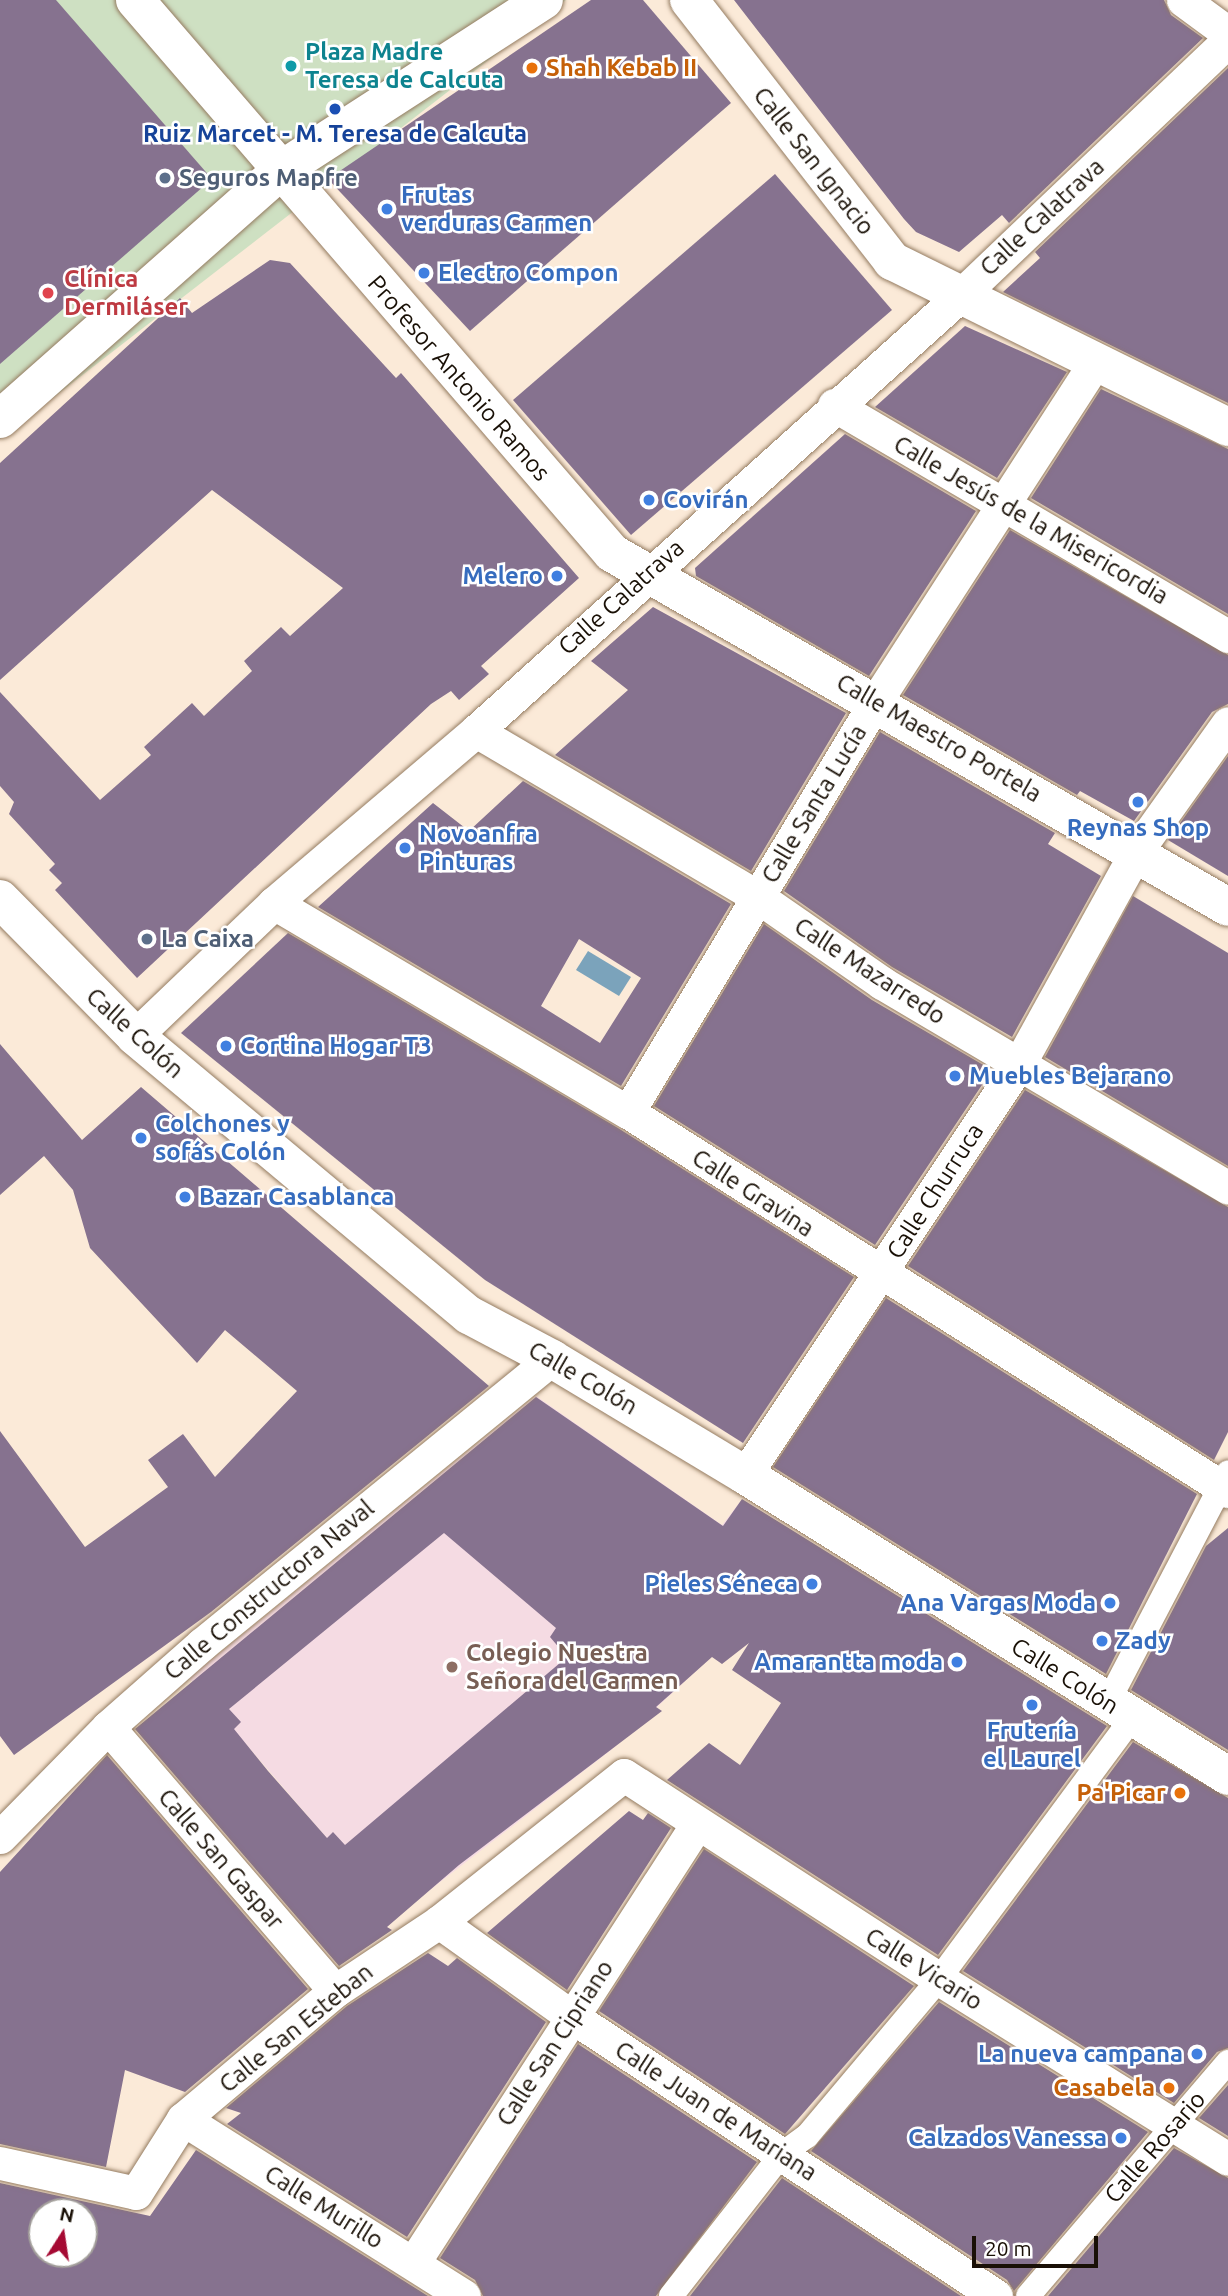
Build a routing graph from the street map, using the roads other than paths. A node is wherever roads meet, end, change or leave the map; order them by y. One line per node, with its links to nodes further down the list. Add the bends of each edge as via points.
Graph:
1 (135, 0): 7 (street, Profesor Antonio Ramos)
2 (544, 0): 7 (street)
3 (689, 0): 8 (street, Calle San Ignacio, via 892,261)
4 (1182, 0): 5 (street)
5 (1228, 33)
6 (1228, 41): 8 (street, Calle Calatrava)
7 (281, 170): 11 (street); 14 (street, Profesor Antonio Ramos, via 612,553)
8 (962, 294): 9 (street, Calle San Ignacio); 10 (street, Calle Calatrava)
9 (1097, 359): 12 (street, Calle San Ignacio); 13 (street, Calle Santa Lucía)
10 (834, 405): 13 (street, Calle Jesús de la Misericordia); 14 (street, Calle Calatrava)
11 (0, 419)
12 (1228, 427)
13 (1007, 505): 15 (street, Calle Jesús de la Misericordia); 16 (street, Calle Santa Lucía)
14 (650, 571): 16 (street, Calle Maestro Portela); 18 (street, Calle Calatrava)
15 (1228, 636)
16 (876, 701): 19 (street, Calle Maestro Portela); 20 (street, Calle Santa Lucía)
17 (1228, 723): 19 (street, Calle Churruca)
18 (476, 731): 20 (street, Calle Mazarredo); 22 (street, Calle Calatrava)
19 (1136, 852): 23 (street, Calle Maestro Portela); 25 (street, Calle Churruca)
20 (758, 897): 25 (street, Calle Mazarredo, via 882,983); 26 (street, Calle Santa Lucía)
21 (0, 899): 24 (street, Calle Colón)
22 (274, 903): 24 (street, Calle Calatrava); 26 (street, Calle Gravina)
23 (1228, 907)
24 (135, 1036): 29 (street, Calle Colón, via 469,1315)
25 (1019, 1063): 27 (street, Calle Mazarredo); 28 (street, Calle Churruca)
26 (628, 1112): 28 (street, Calle Gravina)
27 (1228, 1188)
28 (880, 1275): 30 (street, Calle Churruca); 31 (street, Calle Gravina)
29 (552, 1359): 30 (street, Calle Colón); 33 (street, Calle Constructora Naval, via 202,1644)
30 (745, 1475): 32 (street, Calle Colón)
31 (1226, 1483): 32 (street)
32 (1120, 1710): 35 (street, Calle Colón); 39 (street)
33 (108, 1727): 37 (street, Calle Constructora Naval); 40 (street, Calle San Gaspar)
34 (624, 1775): 36 (street, Calle Vicario); 38 (street, Calle San Esteban)
35 (1228, 1776)
36 (697, 1824): 39 (street, Calle Vicario); 41 (street, Calle San Cipriano)
37 (0, 1837)
38 (439, 1922): 40 (street, Calle San Esteban); 41 (street, Calle Juan de Mariana)
39 (939, 1979): 44 (street, Calle Vicario); 45 (street, via 807,2136)
40 (335, 1991): 43 (street, Calle San Esteban)
41 (571, 2016): 45 (street, Calle Juan de Mariana); 48 (street, Calle San Cipriano)
42 (1228, 2062): 44 (street, Calle Rosario)
43 (183, 2119): 47 (street, Calle San Esteban, via 136,2193); 48 (street, Calle Murillo)
44 (1174, 2125): 46 (street, Calle Vicario); 52 (street, Calle Rosario)
45 (782, 2154): 50 (street); 51 (street, Calle Juan de Mariana)
46 (1228, 2159)
47 (0, 2163)
48 (414, 2262): 49 (street, Calle Murillo)
49 (464, 2296)
50 (671, 2296)
51 (996, 2296)
52 (1028, 2296)

